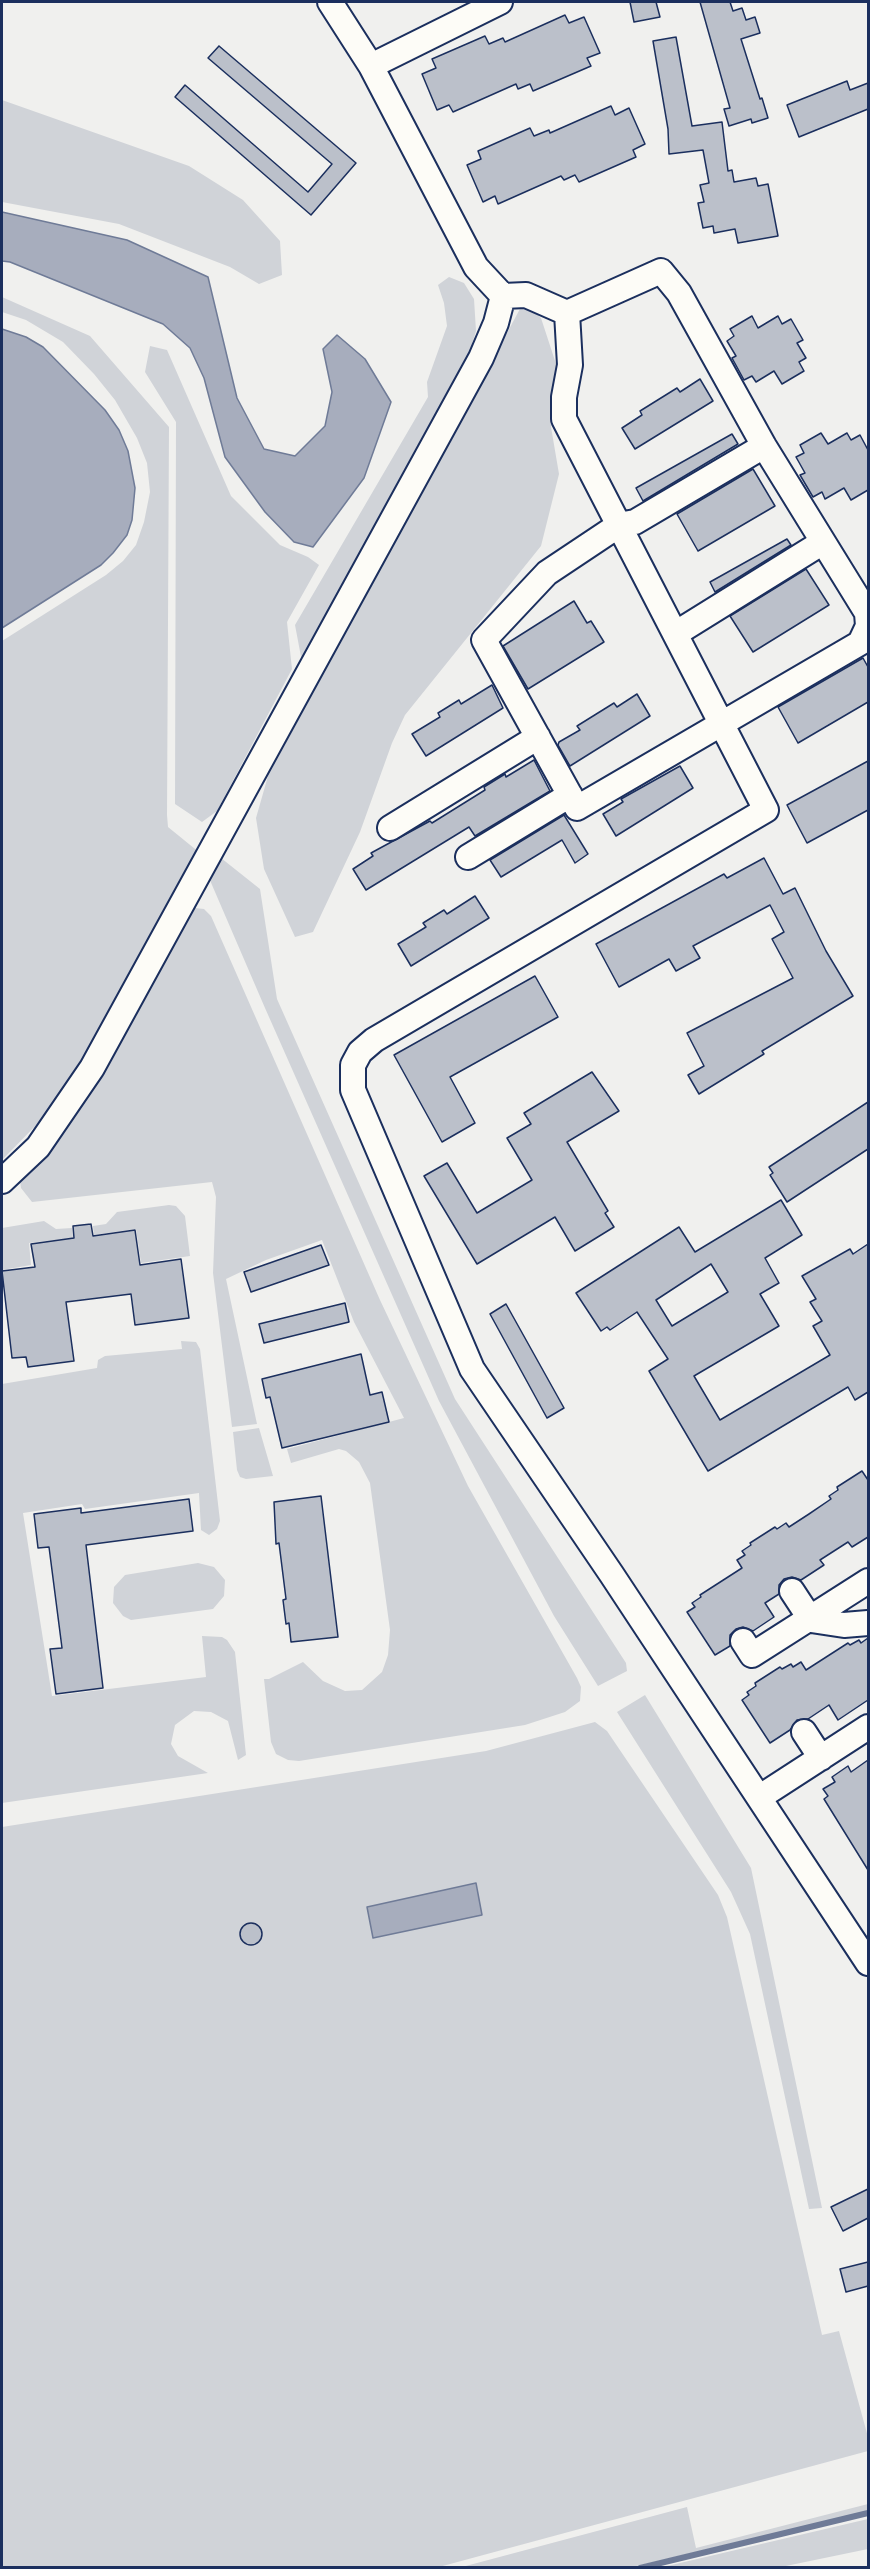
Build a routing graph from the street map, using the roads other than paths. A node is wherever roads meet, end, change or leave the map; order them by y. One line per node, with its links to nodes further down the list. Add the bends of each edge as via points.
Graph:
1 (330, 2): 3 (street)
2 (500, 2): 3 (street)
3 (371, 66): 4 (street, via 476,267)
4 (503, 296): 5 (street, via 526,295); 15 (street, via 482,358 92,1068 38,1147)
5 (567, 313): 6 (street, via 661,271 679,294); 7 (street, via 570,366 564,419)
6 (764, 446): 7 (street, via 634,522); 8 (street)
7 (619, 525): 9 (street); 11 (street, via 547,573 484,640)
8 (824, 542): 9 (street); 10 (street, via 867,613 868,626 860,643)
9 (675, 634): 10 (street)
10 (721, 723): 12 (street, via 577,808); 24 (street, via 766,810 374,1040 360,1052 353,1065 353,1090 472,1369)
11 (538, 737): 12 (street); 13 (street)
12 (570, 795): 14 (street)
13 (390, 828)
14 (468, 857)
15 (2, 1181)
16 (868, 1581): 18 (street)
17 (792, 1591): 18 (street)
18 (811, 1620): 19 (street, via 844,1625); 20 (street, via 752,1655)
19 (868, 1623)
20 (743, 1641)
21 (868, 1727): 23 (street)
22 (804, 1732): 23 (street)
23 (820, 1758): 24 (street)
24 (759, 1797): 25 (street)
25 (868, 1963)

